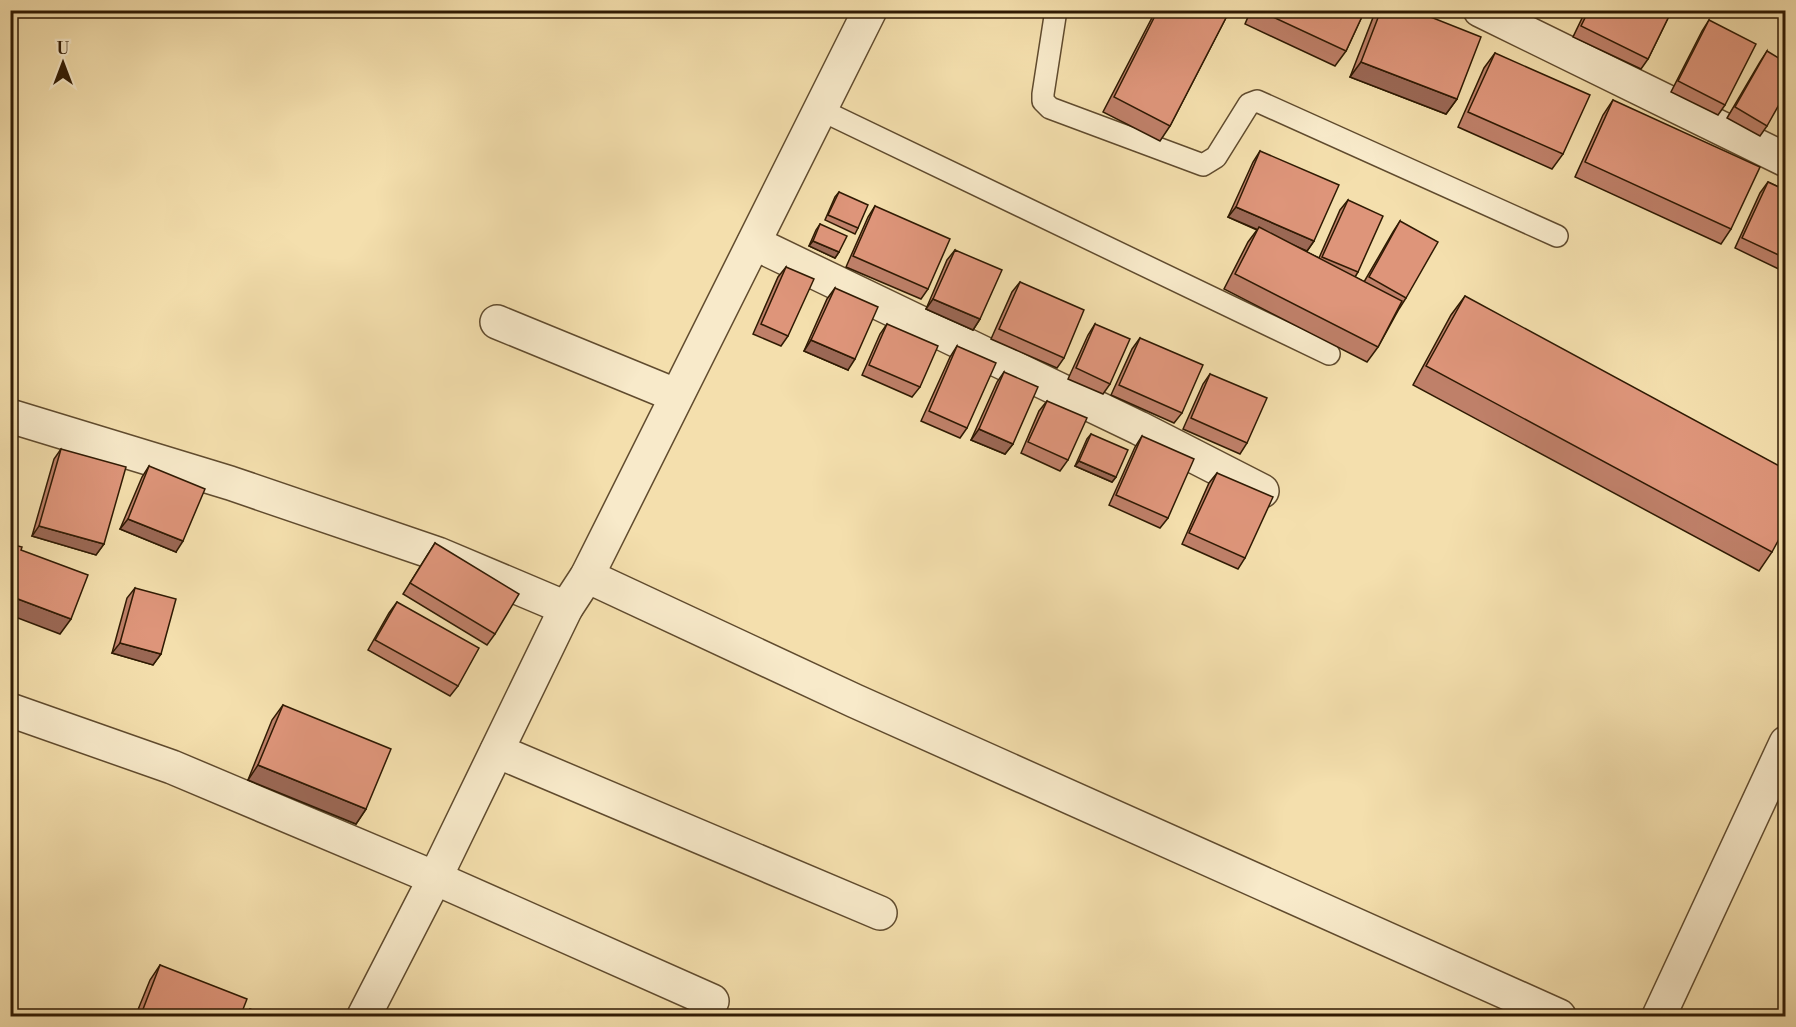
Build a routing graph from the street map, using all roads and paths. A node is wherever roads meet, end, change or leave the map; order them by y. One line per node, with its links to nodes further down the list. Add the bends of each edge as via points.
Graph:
1 (870, 10): 5 (street)
2 (1056, 10): 7 (lane, via 1043,94 1043,102 1050,108 1203,165 1216,157 1249,104 1257,101)
3 (1480, 10): 4 (street)
4 (1526, 21): 6 (street)
5 (821, 110): 8 (street); 10 (lane)
6 (1785, 160)
7 (1557, 236)
8 (754, 243): 11 (street); 13 (street)
9 (497, 322): 11 (street)
10 (1329, 354)
11 (675, 395): 14 (street)
12 (10, 416): 15 (street, via 230,483 438,554)
13 (1262, 491)
14 (587, 576): 15 (street); 23 (street, via 855,701)
15 (566, 608): 18 (street)
16 (10, 710): 19 (street, via 172,766)
17 (1785, 743): 24 (street)
18 (497, 751): 19 (street); 20 (street)
19 (435, 878): 21 (street); 22 (street)
20 (880, 913)
21 (712, 1001)
22 (364, 1017)
23 (1559, 1017)
24 (1659, 1017)

